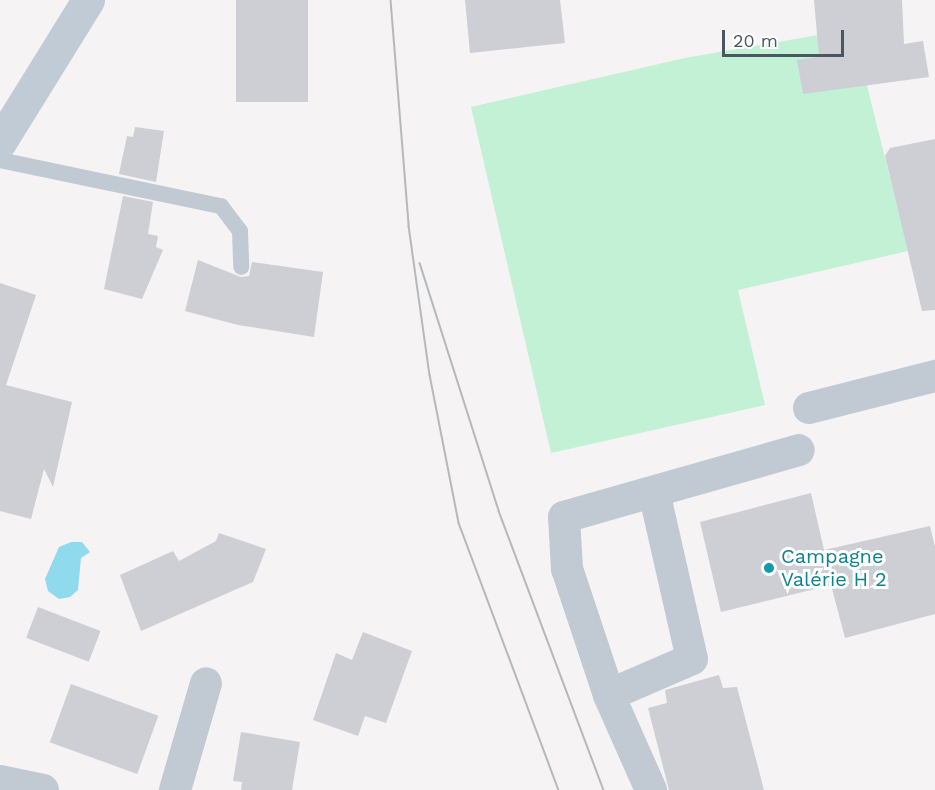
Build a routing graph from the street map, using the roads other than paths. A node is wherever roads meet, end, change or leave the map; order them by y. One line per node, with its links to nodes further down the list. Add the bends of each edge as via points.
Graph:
1 (88, 0): 2 (street)
2 (0, 142)
3 (0, 160): 4 (lane, via 221,206 240,231)
4 (241, 267)
5 (935, 376): 6 (street)
6 (809, 408)
7 (799, 450): 8 (street)
8 (654, 492): 10 (street, via 692,658); 10 (street, via 564,517 567,569)
9 (206, 683): 13 (street)
10 (609, 695): 14 (street)
11 (0, 781): 12 (street)
12 (43, 790)
13 (175, 790)
14 (651, 790)

